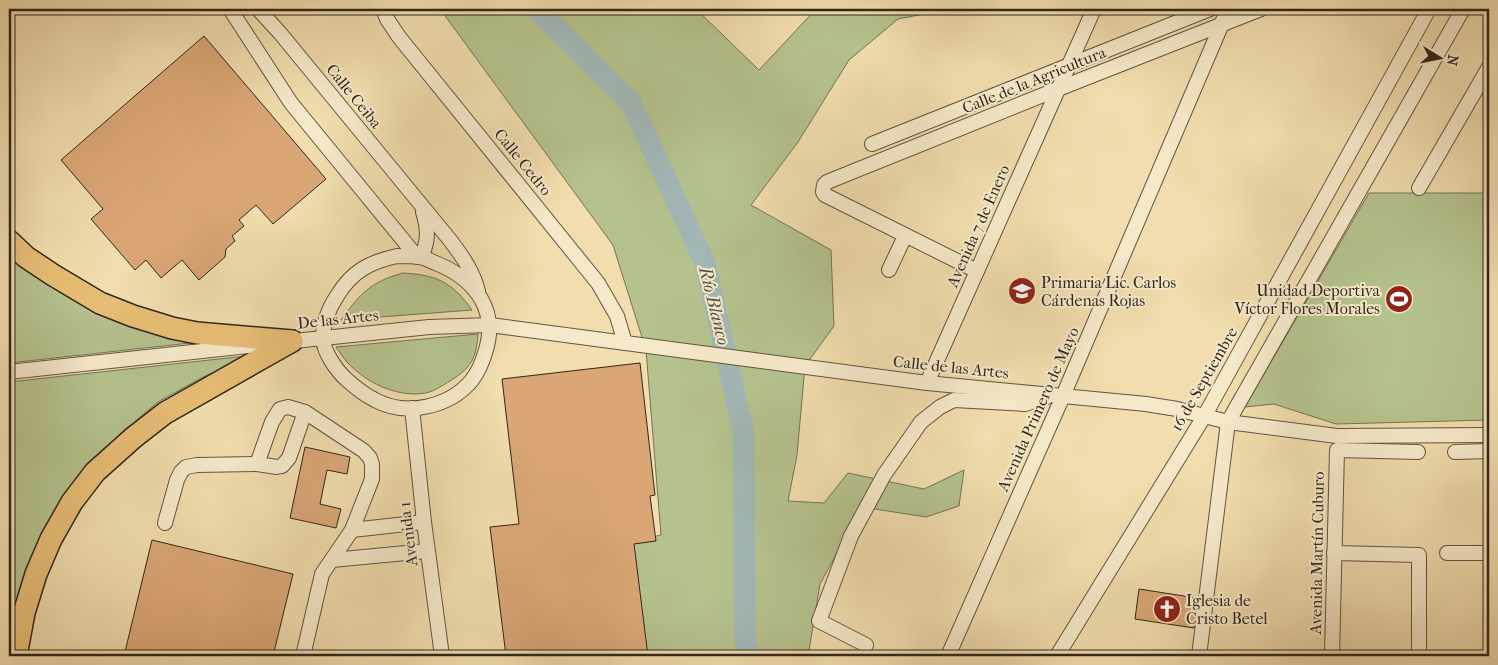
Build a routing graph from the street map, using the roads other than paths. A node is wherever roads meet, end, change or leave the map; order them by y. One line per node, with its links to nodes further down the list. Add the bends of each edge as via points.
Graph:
1 (230, 9): 17 (street, via 291,103)
2 (258, 9): 14 (street, Calle Ceiba)
3 (383, 9): 24 (street, Calle Cedro, via 399,37 598,283 617,316)
4 (1094, 9): 11 (street, Avenida 7 de Enero)
5 (1210, 9): 11 (street, Calle de la Agricultura)
6 (1261, 9): 9 (street, Calle de la Agricultura)
7 (1429, 9): 31 (street, 16 de Septiembre)
8 (1463, 9): 32 (street)
9 (1224, 16): 11 (street, Calle de la Agricultura); 28 (street, Avenida Primero de Mayo)
10 (1489, 67): 13 (street)
11 (1063, 77): 12 (street, Calle de la Agricultura); 15 (street, Calle de la Agricultura, via 827,182 822,188 825,195); 19 (street, Avenida 7 de Enero)
12 (872, 144)
13 (1419, 188)
14 (422, 206): 17 (street, Calle Ceiba, via 428,228 425,249); 20 (street, Calle Ceiba, via 470,268)
15 (905, 236): 18 (street); 19 (street)
16 (9, 241): 23 (highway, via 53,275 100,303 133,316 196,334)
17 (419, 257): 20 (street, via 457,274); 22 (street, via 397,256 377,260 358,271 342,287 328,311)
18 (889, 270)
19 (977, 271): 27 (street, Avenida 7 de Enero)
20 (479, 294): 21 (street, Calle Ceiba)
21 (490, 325): 22 (street, De las Artes, via 428,327); 24 (street, De las Artes); 29 (street, via 481,366 471,380 458,393 439,404)
22 (323, 339): 23 (street, De las Artes); 29 (street, via 330,359 355,388 376,401)
23 (292, 342): 26 (street, De las Artes); 47 (highway, via 165,413 95,472 72,502 51,539 24,614)
24 (625, 343): 25 (street, De las Artes)
25 (670, 349): 27 (street, Calle de las Artes)
26 (9, 372)
27 (927, 383): 28 (street, Calle de las Artes)
28 (1058, 396): 31 (street, Calle de las Artes, via 1146,404); 46 (street, via 1025,404 954,400 920,422 884,475 851,536 819,621); 50 (street, Avenida Primero de Mayo)
29 (412, 408): 38 (street, Avenida 1)
30 (305, 412): 37 (street, via 286,463 277,467); 37 (street, via 288,407 280,409); 40 (street, via 370,458 372,479)
31 (1204, 415): 32 (street, Calle de las Artes); 51 (street, 16 de Septiembre)
32 (1228, 422): 33 (street, Calle de las Artes, via 1337,436); 52 (street)
33 (1489, 435)
34 (1489, 451): 36 (street)
35 (1418, 452): 42 (street, Avenida Martín Cuburo, via 1338,450)
36 (1455, 452)
37 (257, 464): 39 (street, via 186,467 177,480)
38 (424, 522): 40 (street); 41 (street, Avenida 1)
39 (165, 523)
40 (352, 530): 45 (street)
41 (427, 551): 45 (street); 49 (street, Avenida 1)
42 (1334, 553): 53 (street, Avenida Martín Cuburo); 54 (street, via 1419,555)
43 (1448, 553): 44 (street)
44 (1489, 553)
45 (332, 560): 48 (street, via 322,574)
46 (866, 645)
47 (16, 656)
48 (303, 656)
49 (442, 656)
50 (948, 656)
51 (1057, 656)
52 (1199, 656)
53 (1332, 656)
54 (1419, 656)

